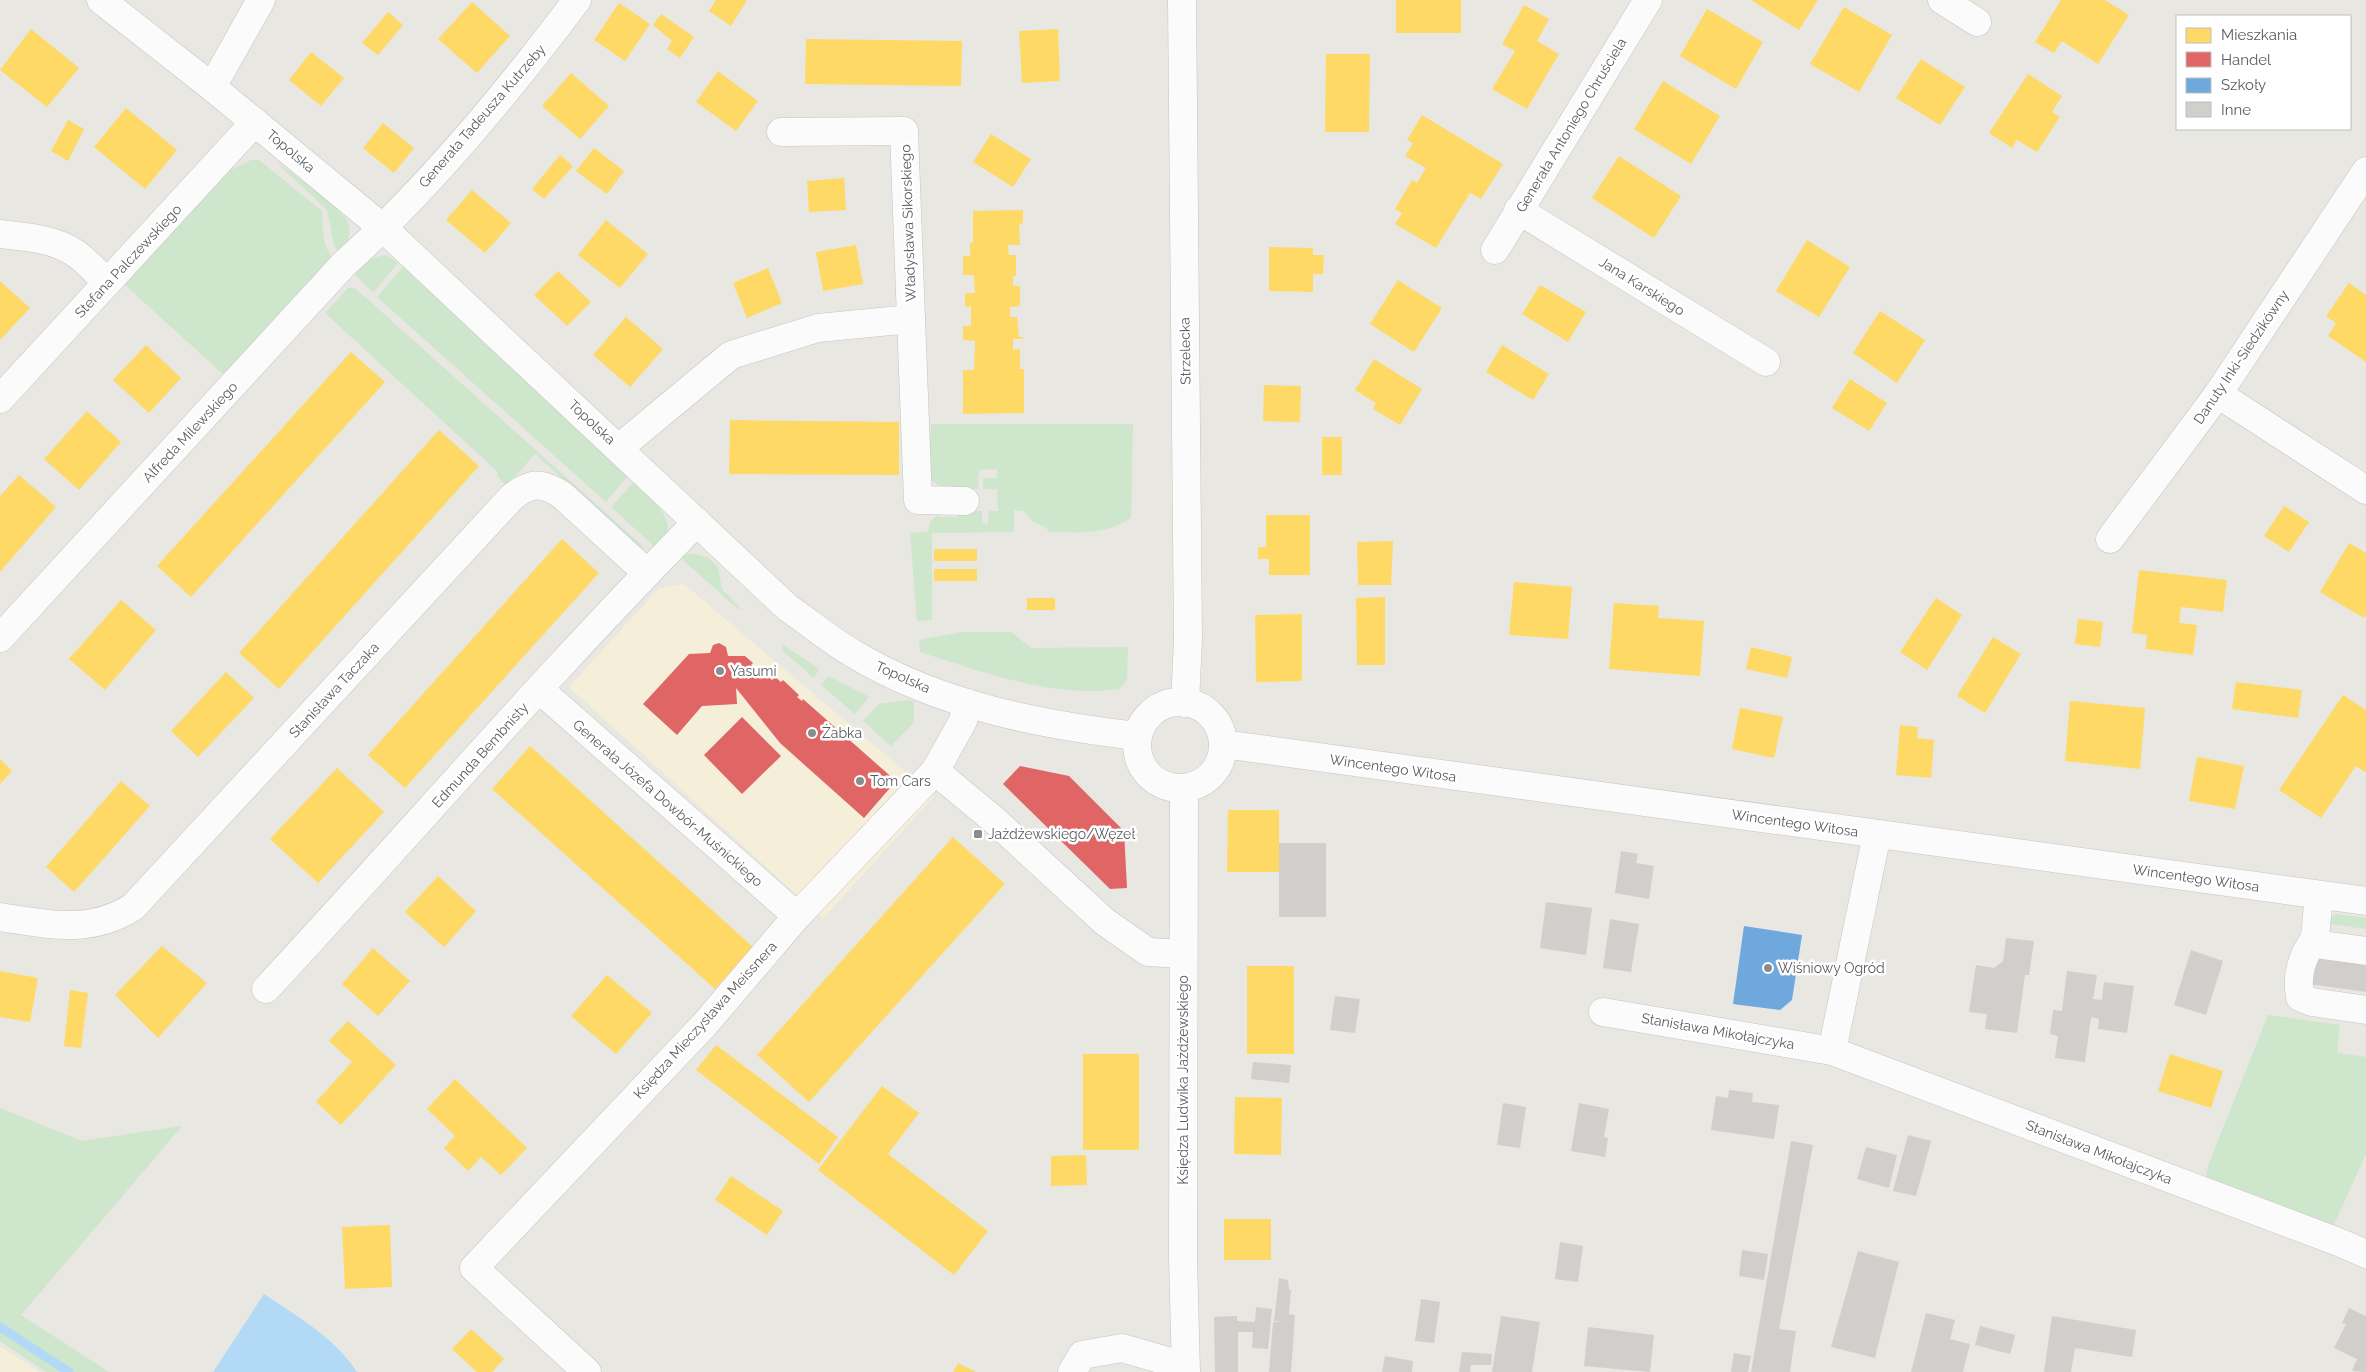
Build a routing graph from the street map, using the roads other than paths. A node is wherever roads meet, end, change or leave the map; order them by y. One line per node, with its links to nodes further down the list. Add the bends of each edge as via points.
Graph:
1 (101, 0): 8 (street, Topolska)
2 (578, 0): 13 (street, Generała Tadeusza Kutrzeby, via 521,75)
3 (1182, 0): 30 (street, Strzelecka, via 1188,640)
4 (1942, 0): 7 (street)
5 (259, 1): 8 (street)
6 (1639, 3): 12 (street, Generała Antoniego Chruściela)
7 (1977, 22)
8 (212, 87): 9 (street, Topolska)
9 (255, 122): 13 (street, Topolska); 16 (street, Stefana Palczewskiego)
10 (781, 132): 17 (street, Władysława Sikorskiego, via 904,131)
11 (2366, 171): 19 (street, Danuty Inki-Siedzikówny)
12 (1518, 210): 15 (street, Generała Antoniego Chruściela); 18 (street, Jana Karskiego)
13 (384, 229): 21 (street, Topolska); 27 (street, Alfreda Milewskiego, via 344,264)
14 (0, 234): 16 (street, via 59,244 76,254)
15 (1495, 250)
16 (107, 283): 20 (street, Stefana Palczewskiego)
17 (911, 319): 21 (street, Władysława Sikorskiego, via 818,328 730,355); 23 (street, Władysława Sikorskiego, via 918,500)
18 (1766, 362)
19 (2218, 394): 22 (street); 25 (street, Danuty Inki-Siedzikówny)
20 (0, 399)
21 (619, 448): 24 (street, Topolska)
22 (2366, 490)
23 (965, 501)
24 (697, 522): 26 (street, Edmunda Bembnisty); 29 (street, Topolska, via 788,608 854,654 898,677)
25 (2110, 539)
26 (647, 572): 28 (street, Edmunda Bembnisty); 38 (street, Stanisława Taczaka, via 562,495 540,485 525,487 512,497 133,908 100,924 67,926)
27 (0, 638)
28 (539, 689): 39 (street, Generała Józefa Dowbór-Muśnickiego); 43 (street, Edmunda Bembnisty)
29 (967, 703): 31 (street, Topolska, via 1010,714); 33 (street, Księdza Mieczysława Meissnera, via 963,721)
30 (1185, 703): 31 (street, via 1172,703 1150,714); 32 (street, via 1208,712 1216,721)
31 (1138, 736): 34 (street, via 1140,763 1147,774 1171,788)
32 (1223, 744): 34 (street, via 1222,757 1212,774 1197,786); 35 (street, Wincentego Witosa)
33 (935, 771): 39 (street, Księdza Mieczysława Meissnera); 42 (street, via 993,819 1105,922 1148,952)
34 (1184, 788): 42 (street, Księdza Ludwika Jażdżewskiego)
35 (1877, 834): 36 (street, Wincentego Witosa); 46 (street)
36 (2318, 895): 37 (street, Wincentego Witosa); 40 (street)
37 (2366, 901)
38 (0, 916)
39 (797, 916): 49 (street, Księdza Mieczysława Meissnera, via 705,1024 474,1268)
40 (2315, 932): 41 (street, via 2322,945); 44 (street, via 2299,970 2300,997 2312,1002)
41 (2366, 951)
42 (1183, 954): 48 (street, Księdza Ludwika Jażdżewskiego)
43 (266, 990)
44 (2366, 1010)
45 (1604, 1012): 46 (street, Stanisława Mikołajczyka)
46 (1832, 1051): 47 (street, Stanisława Mikołajczyka)
47 (2366, 1254)
48 (1185, 1369): 50 (street, via 1122,1348 1082,1355)
49 (587, 1372)
50 (1072, 1372)

